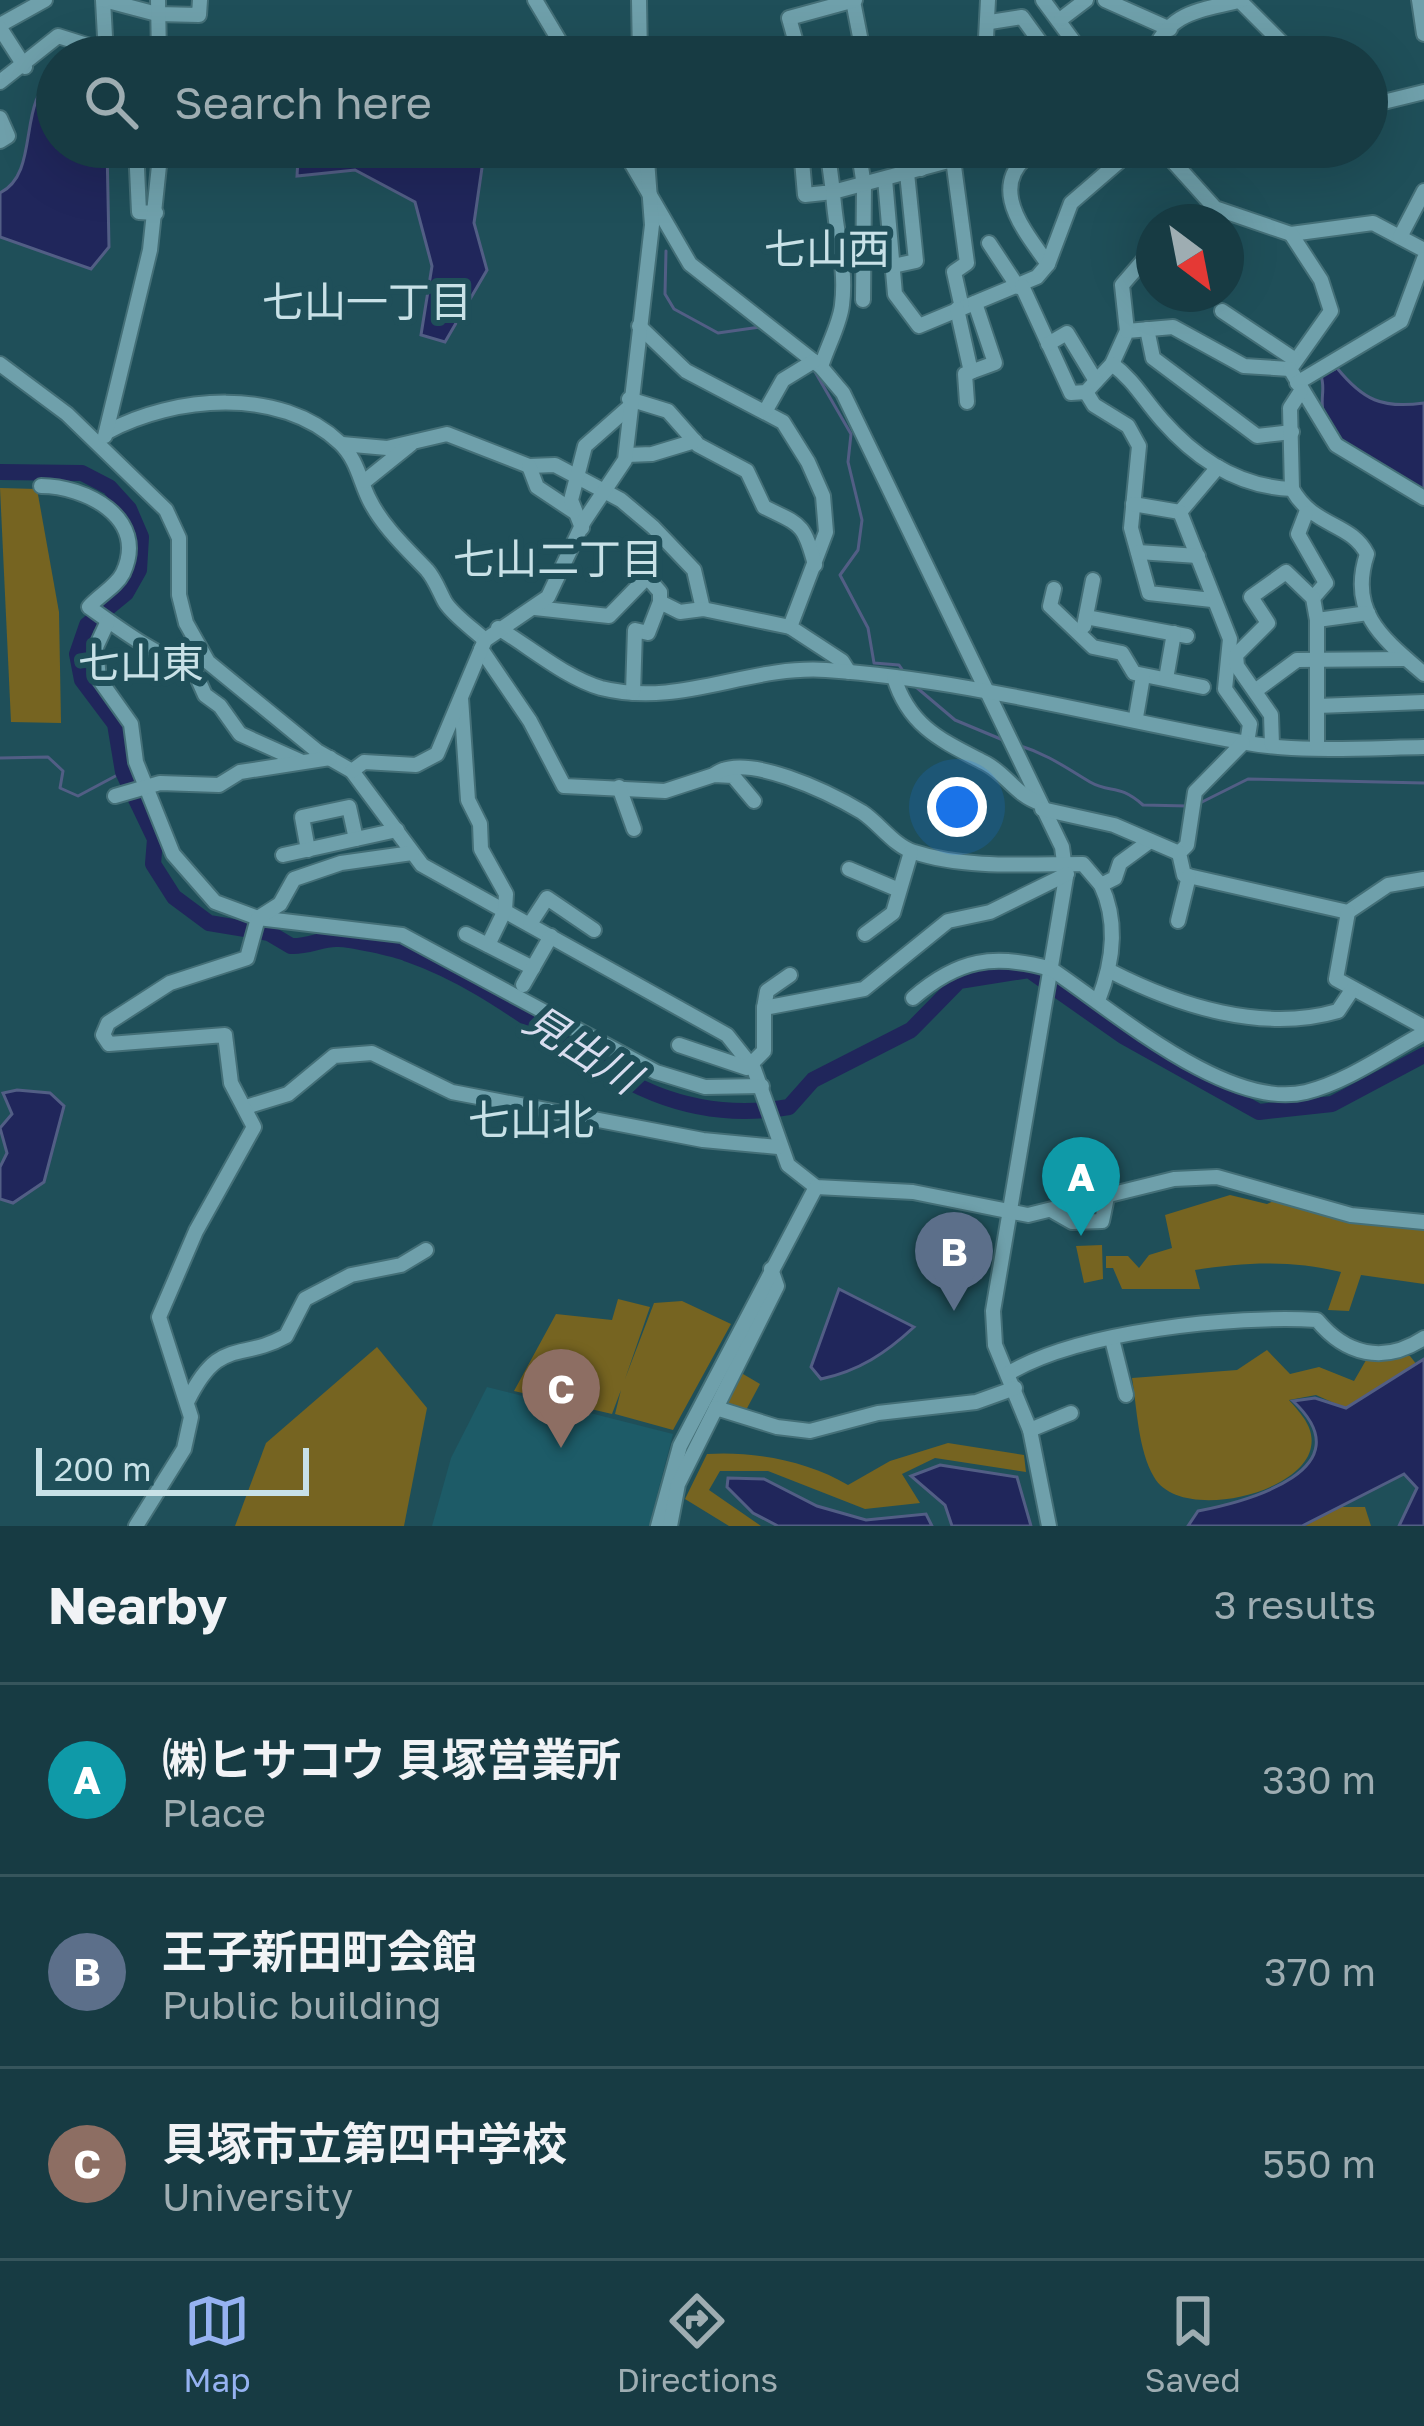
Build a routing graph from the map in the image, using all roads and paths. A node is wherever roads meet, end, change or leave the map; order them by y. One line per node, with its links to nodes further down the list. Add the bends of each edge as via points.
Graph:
1 (45, 0): 13 (street)
2 (104, 0): 14 (street); 21 (street)
3 (200, 0): 14 (street, via 199,15)
4 (535, 0): 22 (street)
5 (639, 0): 23 (street)
6 (854, 0): 24 (street, via 789,18); 25 (street)
7 (988, 0): 17 (street)
8 (1042, 0): 15 (street); 16 (street)
9 (1086, 0): 16 (street)
10 (1106, 0): 19 (street)
11 (1419, 0): 20 (street)
12 (1241, 1): 19 (street, via 1194,7); 30 (street)
13 (24, 5): 18 (street)
14 (158, 7)
15 (1022, 17): 17 (street); 27 (street)
16 (1061, 19): 28 (street)
17 (990, 22): 26 (street)
18 (0, 27): 32 (street)
19 (1170, 28): 29 (street)
20 (1424, 34)
21 (105, 36)
22 (556, 36)
23 (640, 36)
24 (794, 36)
25 (861, 36)
26 (988, 36)
27 (1036, 36)
28 (1072, 36)
29 (1165, 36)
30 (1275, 36)
31 (36, 57): 32 (street)
32 (25, 67): 33 (street)
33 (0, 82)
34 (1424, 92): 35 (street)
35 (1388, 101)
36 (0, 118): 37 (street, via 8,136)
37 (0, 141)
38 (137, 168): 58 (street, via 139,212)
39 (159, 168): 58 (street)
40 (635, 168): 55 (street)
41 (648, 168): 55 (street)
42 (803, 168): 56 (street, via 805,195)
43 (830, 168): 56 (street)
44 (861, 168): 53 (street)
45 (914, 168): 51 (street)
46 (924, 168): 51 (street)
47 (954, 168): 69 (street, via 967,263 954,272)
48 (1015, 168): 64 (street, via 1016,216)
49 (1111, 168): 64 (street, via 1071,203)
50 (1177, 168): 57 (street)
51 (914, 171): 52 (street); 65 (street, via 916,261)
52 (885, 179): 53 (street); 65 (street)
53 (864, 186): 56 (street); 68 (street)
54 (1424, 191): 61 (street)
55 (650, 192): 71 (street); 76 (street, via 700,274)
56 (833, 192): 76 (street, via 842,309)
57 (1209, 204)
58 (156, 214): 85 (street)
59 (1244, 222): 60 (street)
60 (1291, 234): 61 (street, via 1361,223); 79 (street, via 1331,311)
61 (1400, 237): 63 (street)
62 (989, 244): 67 (street)
63 (1424, 255): 79 (street, via 1402,321)
64 (1048, 264): 67 (street)
65 (893, 266): 69 (street, via 896,294 919,326)
66 (1136, 269): 73 (street, via 1122,285)
67 (1020, 287): 69 (street); 74 (street)
68 (863, 300)
69 (965, 306): 78 (street); 78 (street, via 995,363)
70 (1223, 312): 79 (street)
71 (639, 326): 82 (street); 83 (street, via 686,371)
72 (1147, 329): 73 (street); 79 (street, via 1189,331 1256,370); 84 (street, via 1154,358 1257,436)
73 (1127, 331): 77 (street)
74 (1048, 344): 80 (street, via 1071,393); 80 (street, via 1067,333)
75 (0, 364): 85 (street)
76 (818, 364): 83 (street, via 783,380); 128 (street, via 852,411)
77 (1112, 364): 80 (street); 91 (street, via 1135,381 1163,422)
78 (970, 372): 81 (street)
79 (1296, 375): 84 (street); 97 (street, via 1343,452)
80 (1091, 386): 98 (street, via 1094,405 1139,446)
81 (967, 402)
82 (629, 404): 86 (street, via 668,411); 89 (street); 92 (street, via 590,438)
83 (766, 410): 105 (street, via 794,436 824,496 826,532)
84 (1292, 432): 95 (street)
85 (104, 439): 87 (street, via 160,407 230,405 276,409); 123 (street, via 175,526 179,595)
86 (695, 441): 89 (street); 105 (street, via 746,471 764,507 795,518)
87 (342, 444): 88 (street); 93 (street)
88 (411, 444): 90 (street, via 448,434); 93 (street)
89 (627, 455): 96 (street)
90 (529, 466): 92 (street, via 555,465); 99 (street, via 537,487)
91 (1218, 467): 95 (street, via 1238,482); 100 (street)
92 (579, 477): 96 (street); 99 (street)
93 (365, 481): 120 (street, via 368,498)
94 (40, 486): 116 (street, via 83,490 108,505 120,525 123,573 89,607)
95 (1292, 489): 101 (street)
96 (604, 490): 102 (street); 112 (street, via 694,570)
97 (1424, 498)
98 (1133, 504): 100 (street); 103 (street)
99 (573, 512): 102 (street)
100 (1180, 512): 104 (street)
101 (1306, 513): 108 (street, via 1298,534 1326,583); 113 (street, via 1361,543 1367,554 1357,584)
102 (582, 528): 111 (street, via 556,586)
103 (1138, 552): 104 (street); 109 (street, via 1150,592)
104 (1198, 556): 109 (street)
105 (814, 565): 117 (street)
106 (1094, 580): 114 (street)
107 (1054, 589): 119 (street, via 1050,606)
108 (1313, 598): 115 (street); 130 (street, via 1286,572 1251,597 1268,623 1236,655)
109 (1212, 599): 136 (street, via 1230,639 1225,689 1250,724)
110 (660, 602): 111 (street, via 647,577 609,616); 112 (street, via 680,612); 131 (street, via 648,634 635,629)
111 (535, 608): 118 (street)
112 (703, 609): 117 (street)
113 (1368, 613): 115 (street); 122 (street)
114 (1086, 616): 119 (street); 127 (street, via 1180,635)
115 (1317, 620): 121 (street)
116 (108, 621): 123 (street, via 166,659); 144 (street, via 96,646 99,679 131,724)
117 (790, 627): 124 (street)
118 (498, 628): 120 (street); 131 (street, via 597,687)
119 (1082, 637): 125 (street, via 1122,652)
120 (483, 644): 132 (street); 145 (street, via 564,786)
121 (1317, 658): 122 (street); 130 (street, via 1297,660); 134 (street)
122 (1417, 665)
123 (203, 667): 140 (street); 141 (street, via 205,695 240,734)
124 (849, 672): 126 (street); 131 (street, via 772,669 690,693)
125 (1144, 676): 127 (street); 135 (street)
126 (894, 677): 128 (street); 148 (street, via 922,728)
127 (1166, 679): 129 (street)
128 (983, 687): 135 (street); 148 (street)
129 (1203, 687)
130 (1255, 691): 137 (street, via 1271,715)
131 (633, 693)
132 (460, 698): 142 (street, via 430,761 364,762); 164 (street, via 467,800)
133 (1424, 702): 134 (street)
134 (1317, 706): 138 (street)
135 (1136, 717): 136 (street)
136 (1245, 743): 137 (street); 156 (street, via 1195,792)
137 (1271, 745): 138 (street)
138 (1316, 746): 139 (street)
139 (1424, 747)
140 (330, 758): 141 (street); 142 (street)
141 (302, 762): 144 (street, via 240,772 218,785)
142 (352, 771): 149 (street)
143 (714, 775): 145 (street, via 664,791); 147 (street, via 733,776); 154 (street, via 725,768 794,777 862,812)
144 (146, 785): 146 (street); 166 (street, via 186,873 215,902)
145 (619, 787): 150 (street)
146 (115, 796)
147 (754, 801)
148 (1041, 806): 152 (street); 159 (street)
149 (397, 830): 151 (street); 155 (street)
150 (634, 830)
151 (356, 839): 153 (street); 153 (street, via 349,807 302,817)
152 (1150, 841): 156 (street); 162 (street)
153 (308, 850): 157 (street)
154 (911, 852): 159 (street); 163 (street)
155 (412, 853): 164 (street, via 435,874); 166 (street, via 294,879 280,904)
156 (1179, 853): 160 (street)
157 (283, 855)
158 (850, 869): 163 (street)
159 (1067, 869): 162 (street, via 1083,864); 175 (street); 182 (street, via 990,912 948,920 864,989)
160 (1190, 876): 165 (street); 167 (street)
161 (1424, 880): 165 (street, via 1388,885)
162 (1101, 885): 176 (street, via 1112,917)
163 (899, 890): 171 (street, via 892,913)
164 (506, 910): 168 (street); 173 (street)
165 (1348, 912): 179 (street, via 1336,979)
166 (258, 918): 186 (street, via 402,935 656,1072 705,1087); 187 (street, via 253,946 239,964 170,982 115,1014 104,1035 117,1044 225,1035 231,1083)
167 (1178, 921)
168 (530, 924): 169 (street, via 547,898); 172 (street)
169 (594, 930)
170 (466, 934): 173 (street)
171 (865, 934)
172 (551, 936): 174 (street); 185 (street, via 727,1035)
173 (488, 945): 174 (street)
174 (533, 968): 178 (street)
175 (1051, 969): 180 (street, via 1004,958 964,963); 181 (street); 190 (street)
176 (1110, 971): 179 (street, via 1198,1008 1304,1021 1338,1011); 181 (street)
177 (790, 975): 182 (street, via 767,991)
178 (523, 986)
179 (1352, 990): 183 (street)
180 (914, 998)
181 (1098, 1001): 183 (street, via 1230,1084 1271,1094 1329,1084)
182 (764, 1008): 185 (street, via 764,1051)
183 (1424, 1030)
184 (679, 1045): 185 (street)
185 (752, 1065): 186 (street)
186 (762, 1086): 188 (street)
187 (246, 1107): 188 (street, via 288,1094 334,1056 372,1053 452,1092); 198 (street, via 253,1136 196,1232 159,1317)
188 (778, 1147): 189 (street)
189 (817, 1187): 190 (street, via 914,1192); 193 (street)
190 (1010, 1213): 191 (street, via 1217,1177 1351,1215); 196 (street, via 993,1311 995,1345)
191 (1424, 1222)
192 (426, 1250): 198 (street, via 305,1299 286,1336 229,1352 202,1374)
193 (771, 1269): 199 (street, via 777,1286); 202 (street, via 680,1446)
194 (1424, 1338): 195 (street, via 1386,1352 1342,1347 1317,1320 1275,1317)
195 (1112, 1340): 196 (street, via 1026,1363); 197 (street)
196 (1012, 1381): 199 (street, via 976,1402 810,1431); 201 (street)
197 (1126, 1395)
198 (188, 1400): 203 (street, via 184,1449)
199 (716, 1408): 202 (street)
200 (1071, 1413): 201 (street)
201 (1030, 1430): 206 (street)
202 (666, 1507): 204 (street); 205 (street)
203 (136, 1526)
204 (658, 1526)
205 (670, 1526)
206 (1049, 1526)

